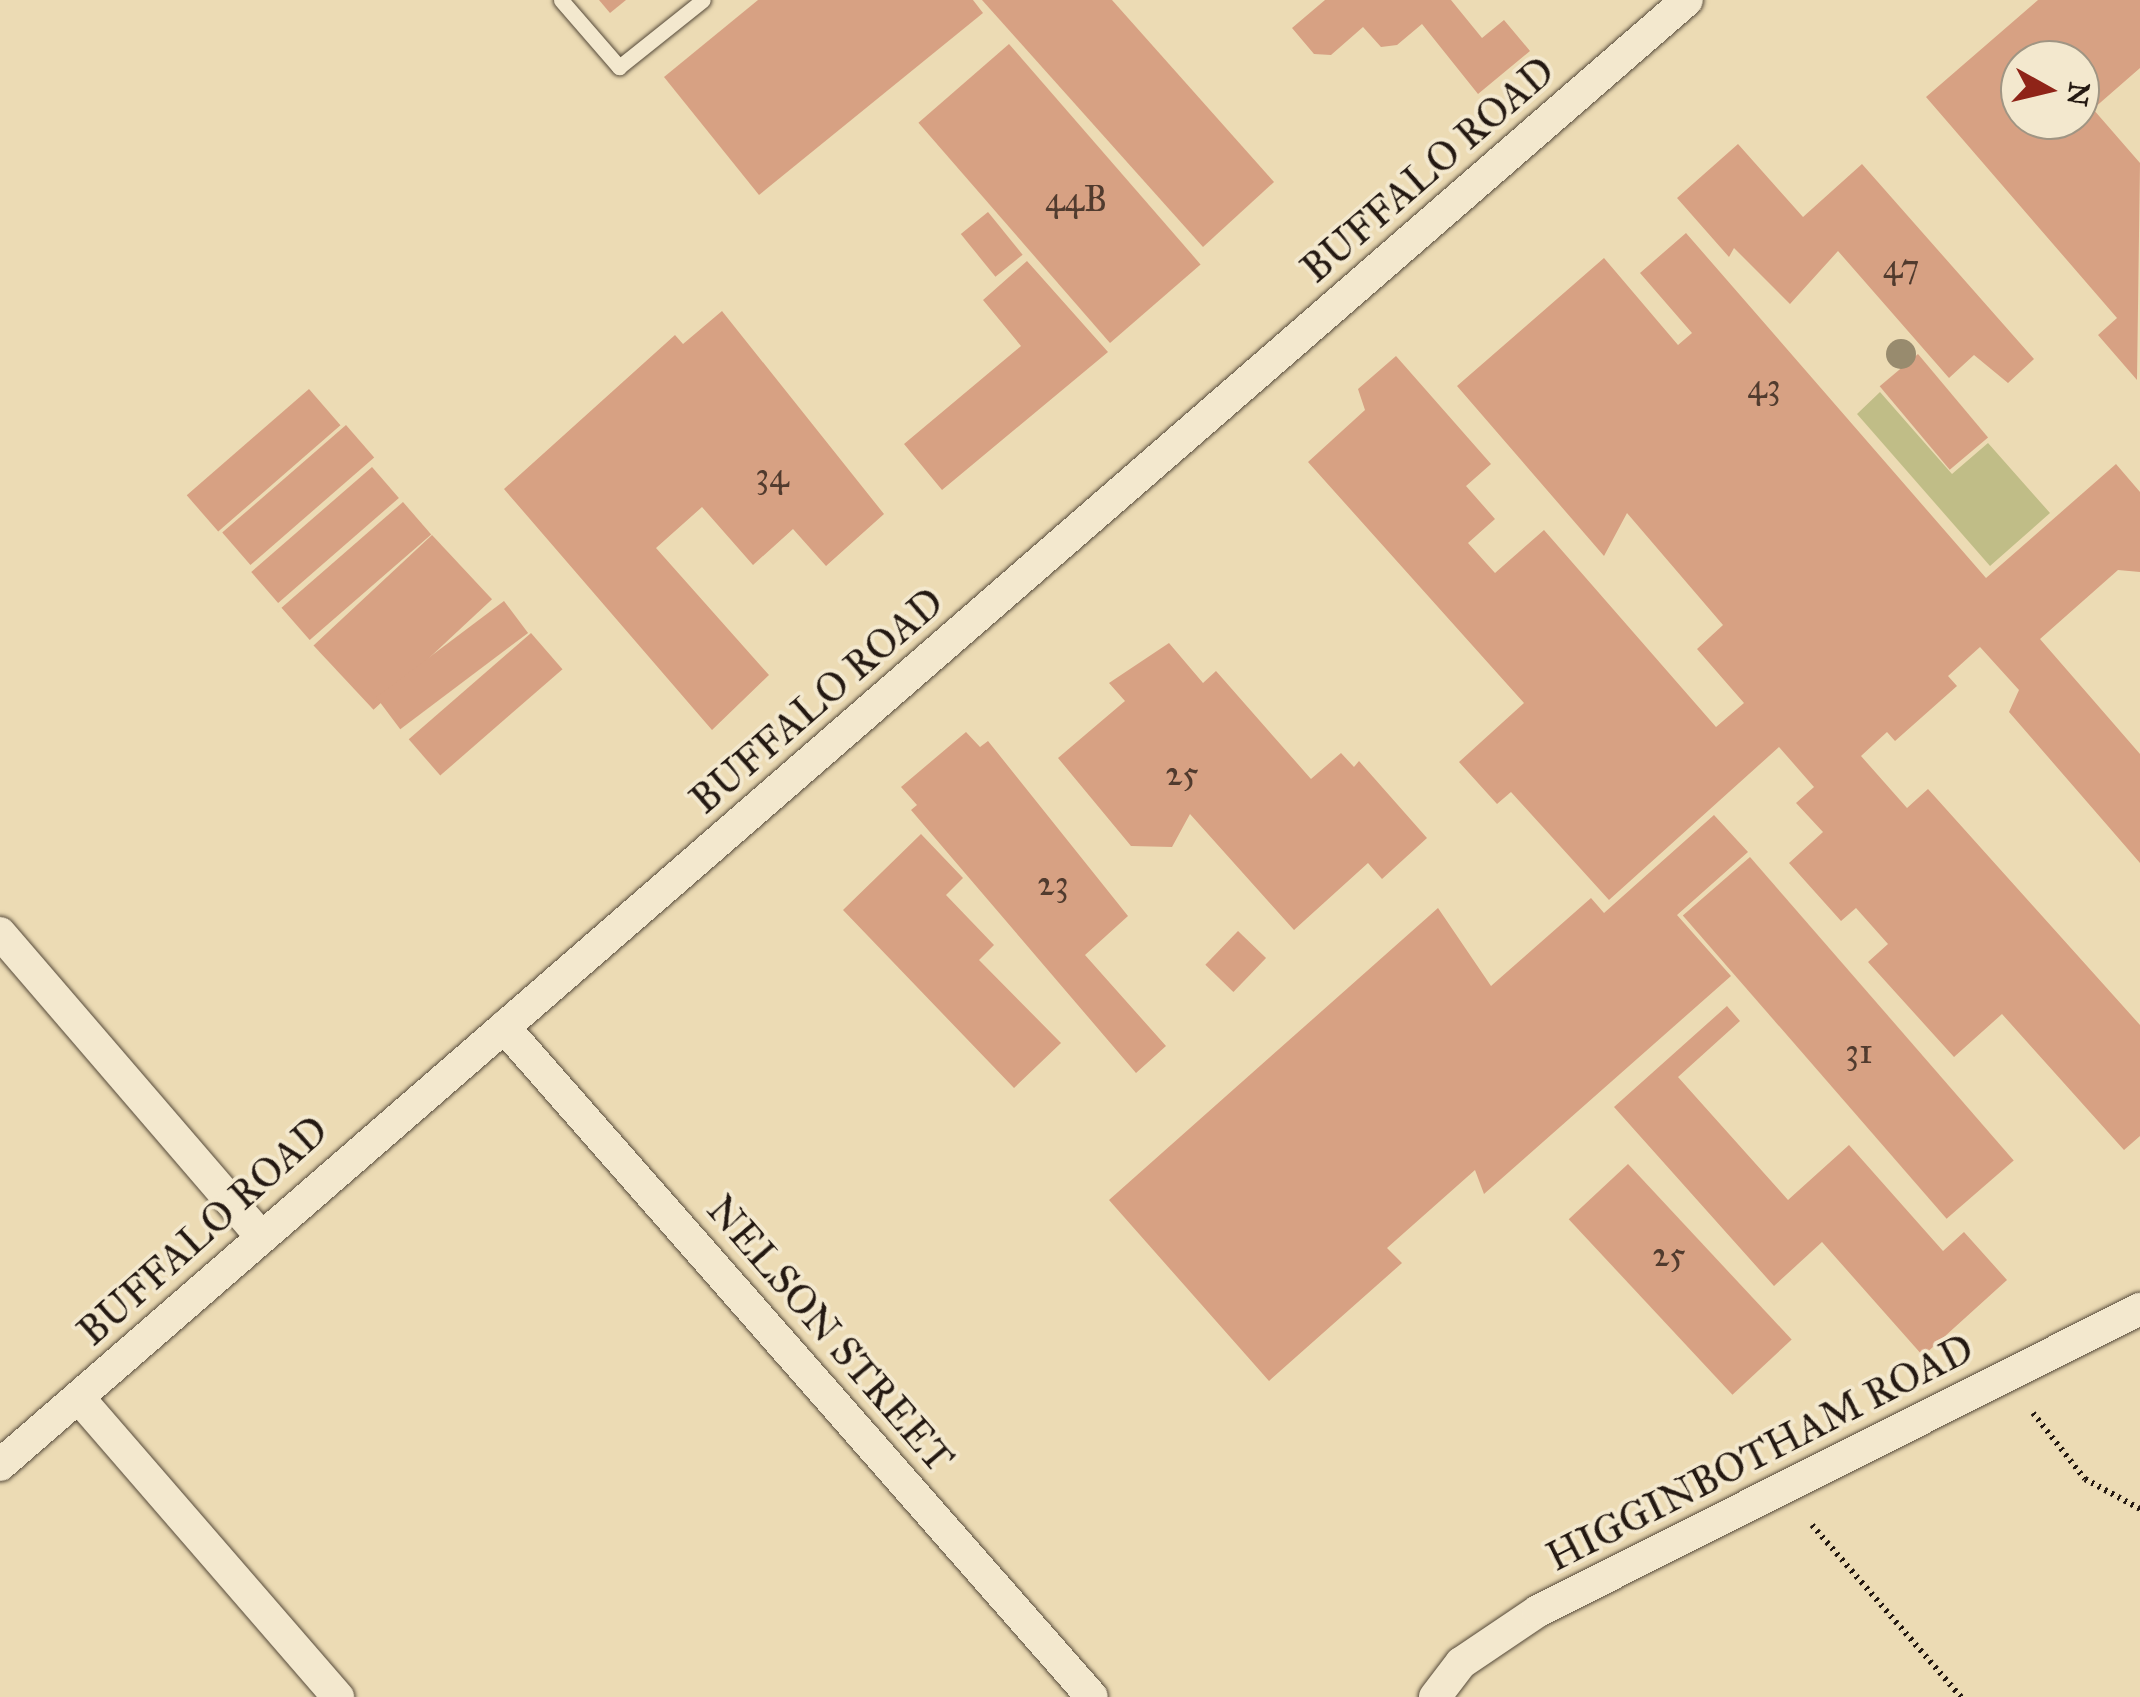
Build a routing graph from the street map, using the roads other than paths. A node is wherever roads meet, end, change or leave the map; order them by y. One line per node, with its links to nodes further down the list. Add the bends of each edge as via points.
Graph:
1 (561, 0): 2 (lane, via 620,67)
2 (703, 0)
3 (1687, 0): 5 (street, BUFFALO ROAD)
4 (0, 933): 6 (street)
5 (504, 1027): 6 (street, BUFFALO ROAD); 11 (street, NELSON STREET)
6 (258, 1232): 8 (street, BUFFALO ROAD)
7 (2140, 1309): 12 (street, HIGGINBOTHAM ROAD, via 1538,1611 1462,1664)
8 (79, 1398): 9 (street, BUFFALO ROAD); 10 (street)
9 (0, 1465)
10 (338, 1697)
11 (1092, 1697)
12 (1435, 1697)

